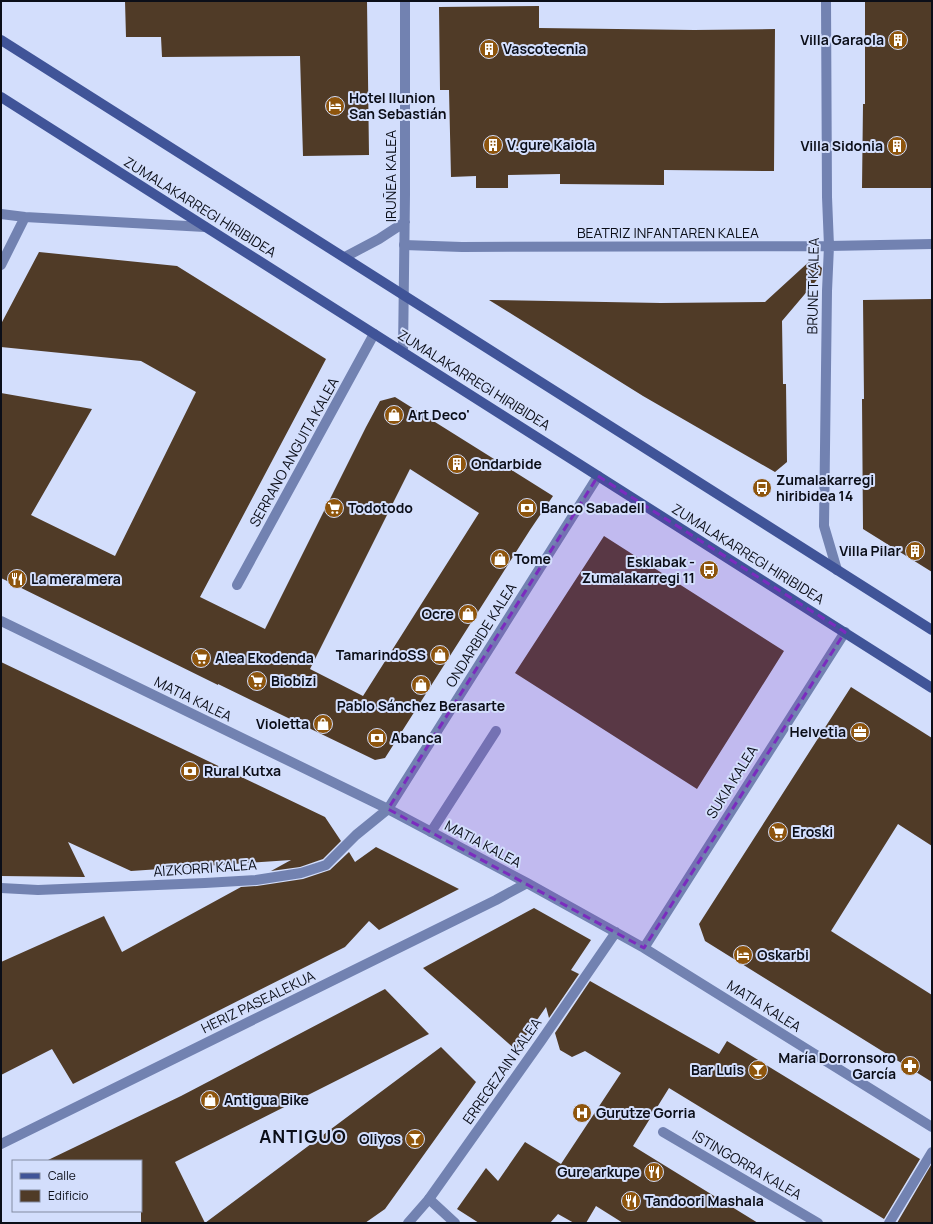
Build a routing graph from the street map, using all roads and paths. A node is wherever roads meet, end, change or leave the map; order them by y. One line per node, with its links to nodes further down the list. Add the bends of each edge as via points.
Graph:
1 (405, 1): 7 (street, IRUÑEA KALEA)
2 (826, 1): 11 (street, BRUNET KALEA)
3 (1, 40): 12 (main road)
4 (1, 97): 8 (main road, ZUMALAKARREGI HIRIBIDEA)
5 (1, 214): 6 (street)
6 (25, 217): 8 (street); 13 (street)
7 (405, 222): 10 (street, IRUÑEA KALEA); 12 (street)
8 (205, 227): 15 (main road, ZUMALAKARREGI HIRIBIDEA)
9 (932, 244): 11 (street, BEATRIZ INFANTAREN KALEA)
10 (404, 245): 11 (street, BEATRIZ INFANTAREN KALEA); 14 (street, IRUÑEA KALEA)
11 (829, 246): 18 (street, BRUNET KALEA, via 824,526)
12 (345, 257): 14 (main road)
13 (1, 265)
14 (404, 295): 16 (street, IRUÑEA KALEA); 18 (main road)
15 (374, 334): 16 (main road, ZUMALAKARREGI HIRIBIDEA); 19 (street, SERRANO ANGUITA KALEA)
16 (402, 352): 17 (main road, ZUMALAKARREGI HIRIBIDEA)
17 (598, 476): 22 (main road, ZUMALAKARREGI HIRIBIDEA); 25 (street, ONDARBIDE KALEA)
18 (837, 570): 21 (main road)
19 (237, 585)
20 (1, 621): 25 (street, MATIA KALEA)
21 (932, 630)
22 (844, 632): 23 (main road, ZUMALAKARREGI HIRIBIDEA); 30 (street, SUKIA KALEA)
23 (932, 688)
24 (496, 731): 26 (street)
25 (388, 810): 26 (street, MATIA KALEA); 28 (street, AIZKORRI KALEA, via 356,835 326,865 301,873 256,880 206,883 38,890)
26 (431, 832): 27 (street, MATIA KALEA)
27 (527, 883): 29 (street, MATIA KALEA); 33 (street, HERIZ PASEALEKUA)
28 (1, 888)
29 (616, 932): 30 (street, MATIA KALEA); 35 (street, ERREGEZAIN KALEA)
30 (644, 948): 31 (street, MATIA KALEA)
31 (932, 1127)
32 (663, 1132): 38 (street, ISTINGORRA KALEA)
33 (1, 1144)
34 (932, 1152): 39 (street)
35 (429, 1199): 36 (street, ERREGEZAIN KALEA); 37 (street)
36 (408, 1223)
37 (455, 1223)
38 (818, 1223)
39 (889, 1223)

